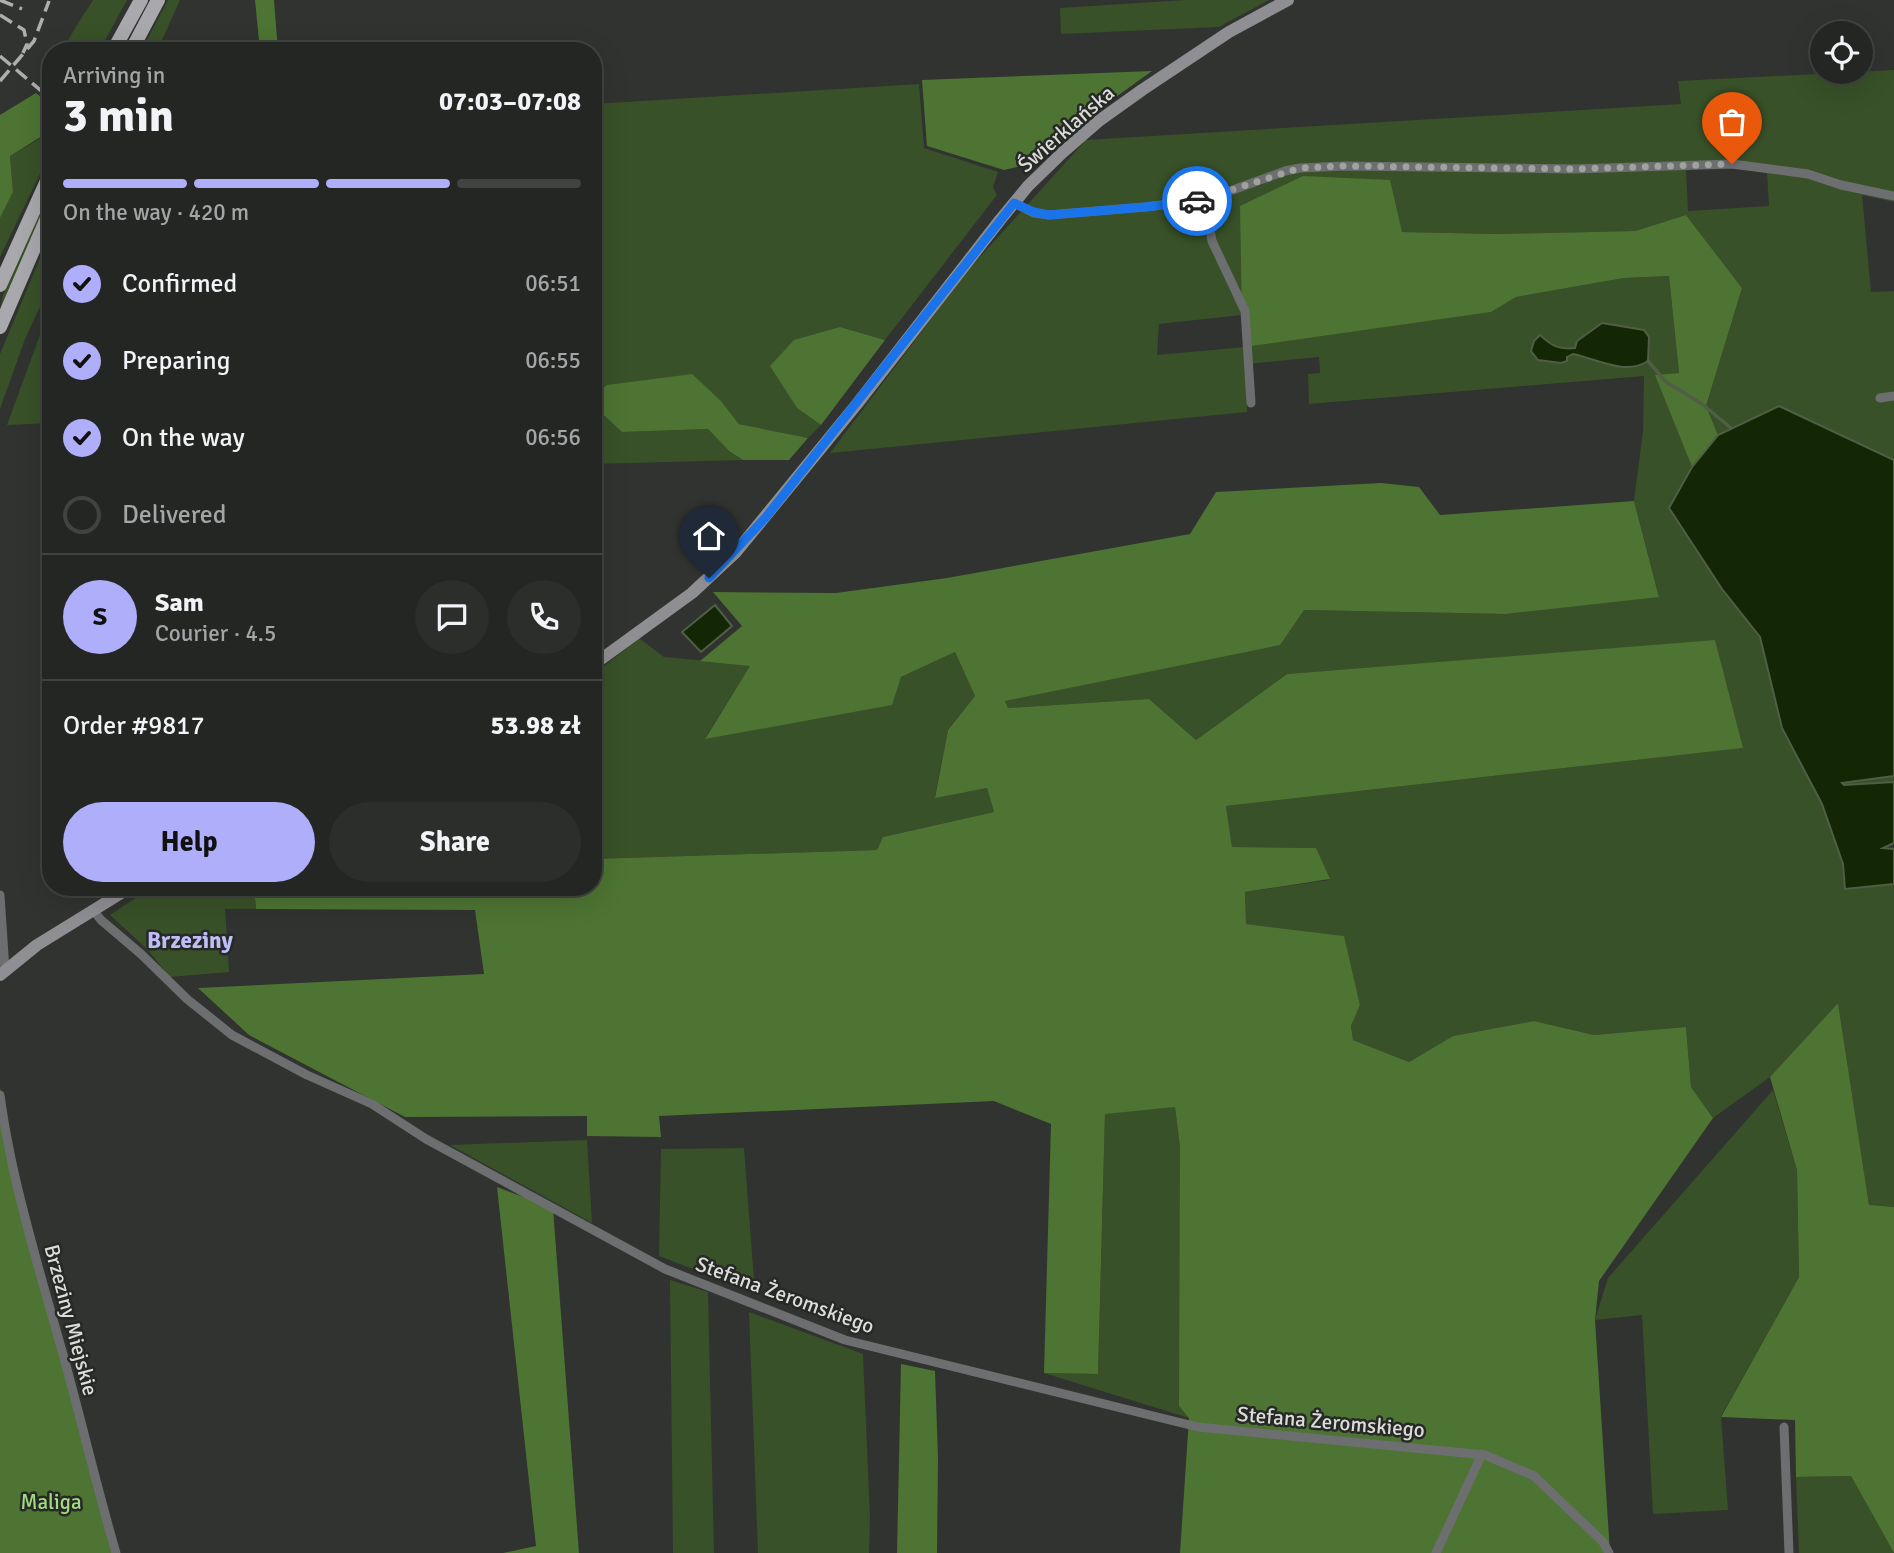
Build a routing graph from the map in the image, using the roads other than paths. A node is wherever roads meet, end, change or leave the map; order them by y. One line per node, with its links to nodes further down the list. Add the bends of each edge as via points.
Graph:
1 (141, 0): 4 (main road)
2 (158, 0): 5 (main road)
3 (1288, 0): 9 (street, Świerklańska, via 1229,32 1121,105 1062,153)
4 (118, 42)
5 (136, 42)
6 (42, 192): 11 (main road)
7 (1894, 195): 8 (street, via 1808,174 1732,164 1536,170 1343,166 1285,171)
8 (1205, 200): 9 (street, via 1049,215); 15 (street, via 1212,241 1245,311)
9 (1014, 203): 16 (street, Świerklańska, via 737,552 692,593)
10 (42, 230): 12 (main road)
11 (0, 285)
12 (0, 327)
13 (1894, 397): 14 (street)
14 (1880, 398)
15 (1251, 403)
16 (602, 658)
17 (0, 895): 20 (street)
18 (116, 896): 19 (street)
19 (93, 910): 21 (street); 25 (street, Stefana Żeromskiego, via 232,1035 372,1104 426,1139 665,1269 845,1340 1198,1427)
20 (4, 947): 21 (street); 22 (street)
21 (26, 953): 22 (street)
22 (2, 973)
23 (0, 1095): 26 (street, Brzeziny Miejskie, via 31,1239)
24 (1784, 1427): 29 (street)
25 (1482, 1454): 27 (street); 28 (street, Stefana Żeromskiego, via 1534,1476)
26 (116, 1553)
27 (1436, 1553)
28 (1609, 1553)
29 (1789, 1553)

